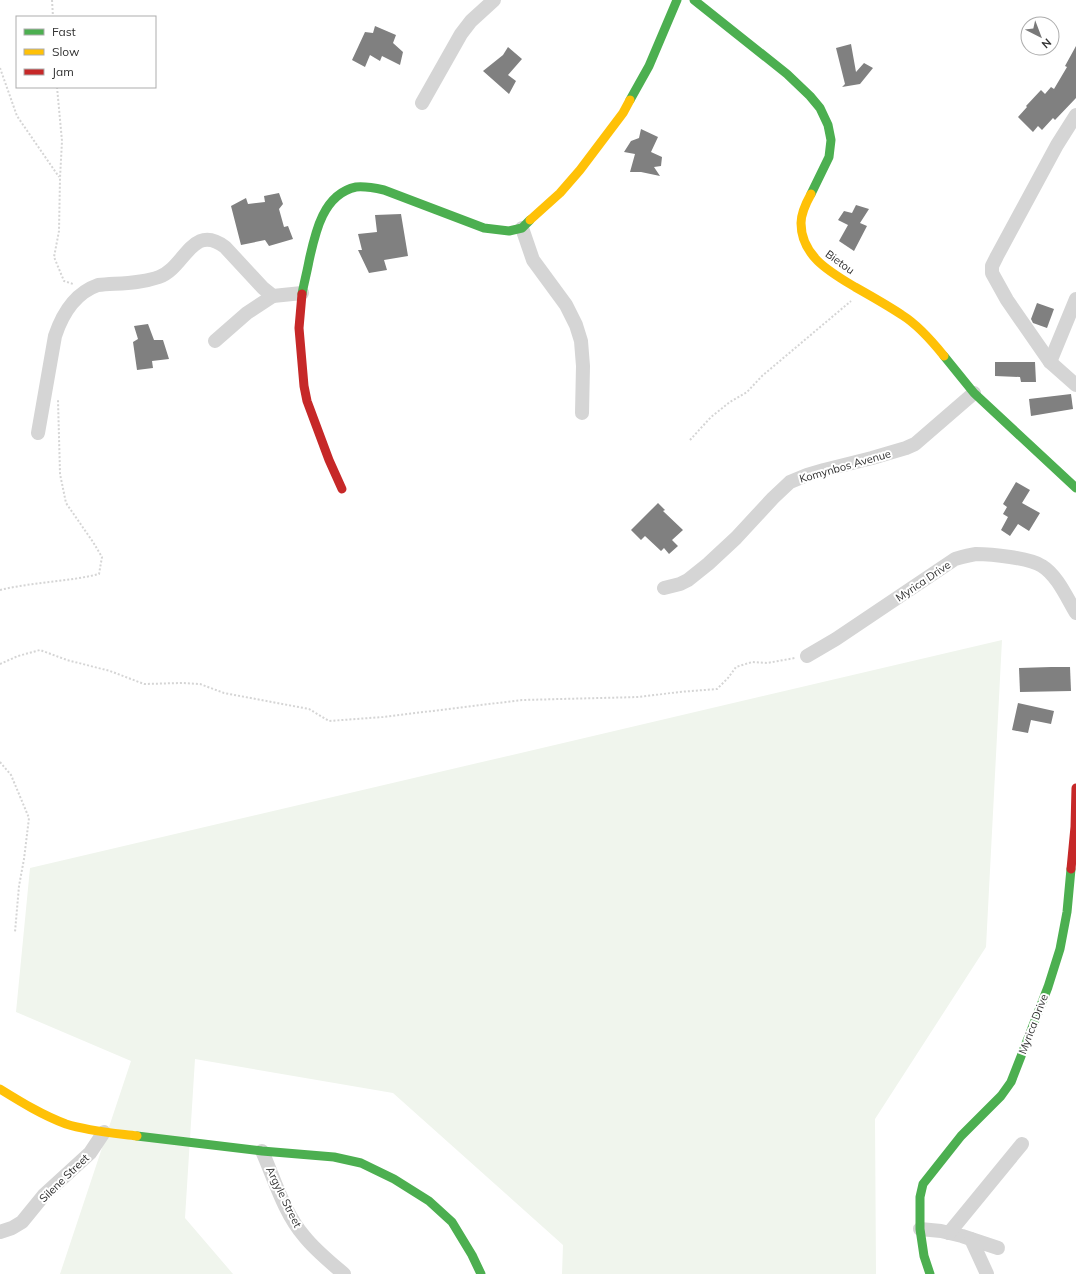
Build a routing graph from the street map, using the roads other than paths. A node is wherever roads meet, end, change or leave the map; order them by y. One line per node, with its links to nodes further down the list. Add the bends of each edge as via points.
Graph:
1 (494, 0): 4 (street, via 461,34)
2 (677, 0): 6 (street, via 649,66 623,113 560,193)
3 (694, 0): 13 (street, Bietou, via 787,74 820,108 828,125 832,140 829,157 804,208 801,222 803,238 814,257 828,271 904,316 928,336)
4 (422, 102)
5 (1076, 114): 11 (street, via 992,266 997,284)
6 (522, 228): 7 (street, via 509,231 484,228 384,190 367,187 350,189 339,195 322,216); 14 (street, via 533,260 566,305 576,325 581,341 583,366)
7 (302, 293): 8 (street); 17 (street, via 299,328 307,401)
8 (273, 296): 10 (street, via 247,313); 15 (street, via 225,247 210,239 196,244 172,269 160,277 142,282 98,285 87,290 70,305 59,324)
9 (1076, 299): 11 (street)
10 (215, 341)
11 (1050, 362): 12 (street)
12 (1076, 384)
13 (974, 393): 16 (street, Bietou); 18 (street, Komynbos Avenue, via 915,444 790,482 708,564 684,582)
14 (582, 413)
15 (38, 433)
16 (1076, 488)
17 (342, 489)
18 (664, 588)
19 (1076, 613): 20 (street, Myrica Drive, via 1053,576 1042,566 1030,560 976,554 955,559 836,639)
20 (806, 656)
21 (1076, 788): 26 (street, Myrica Drive, via 1067,912 1060,949 1048,987 1011,1082 961,1136 923,1184 920,1197)
22 (0, 1089): 23 (street, via 38,1112 67,1124)
23 (104, 1132): 25 (street); 27 (street, Silene Street, via 90,1153 44,1194 22,1222)
24 (1022, 1144): 28 (street)
25 (262, 1151): 31 (street, Argyle Street, via 281,1195 304,1236); 32 (street, via 334,1157 361,1163 394,1179 429,1201 452,1222)
26 (920, 1229): 28 (street); 33 (street, Myrica Drive)
27 (0, 1232)
28 (949, 1233): 29 (street)
29 (971, 1239): 30 (street); 34 (street)
30 (998, 1248)
31 (344, 1274)
32 (481, 1274)
33 (930, 1274)
34 (986, 1274)

